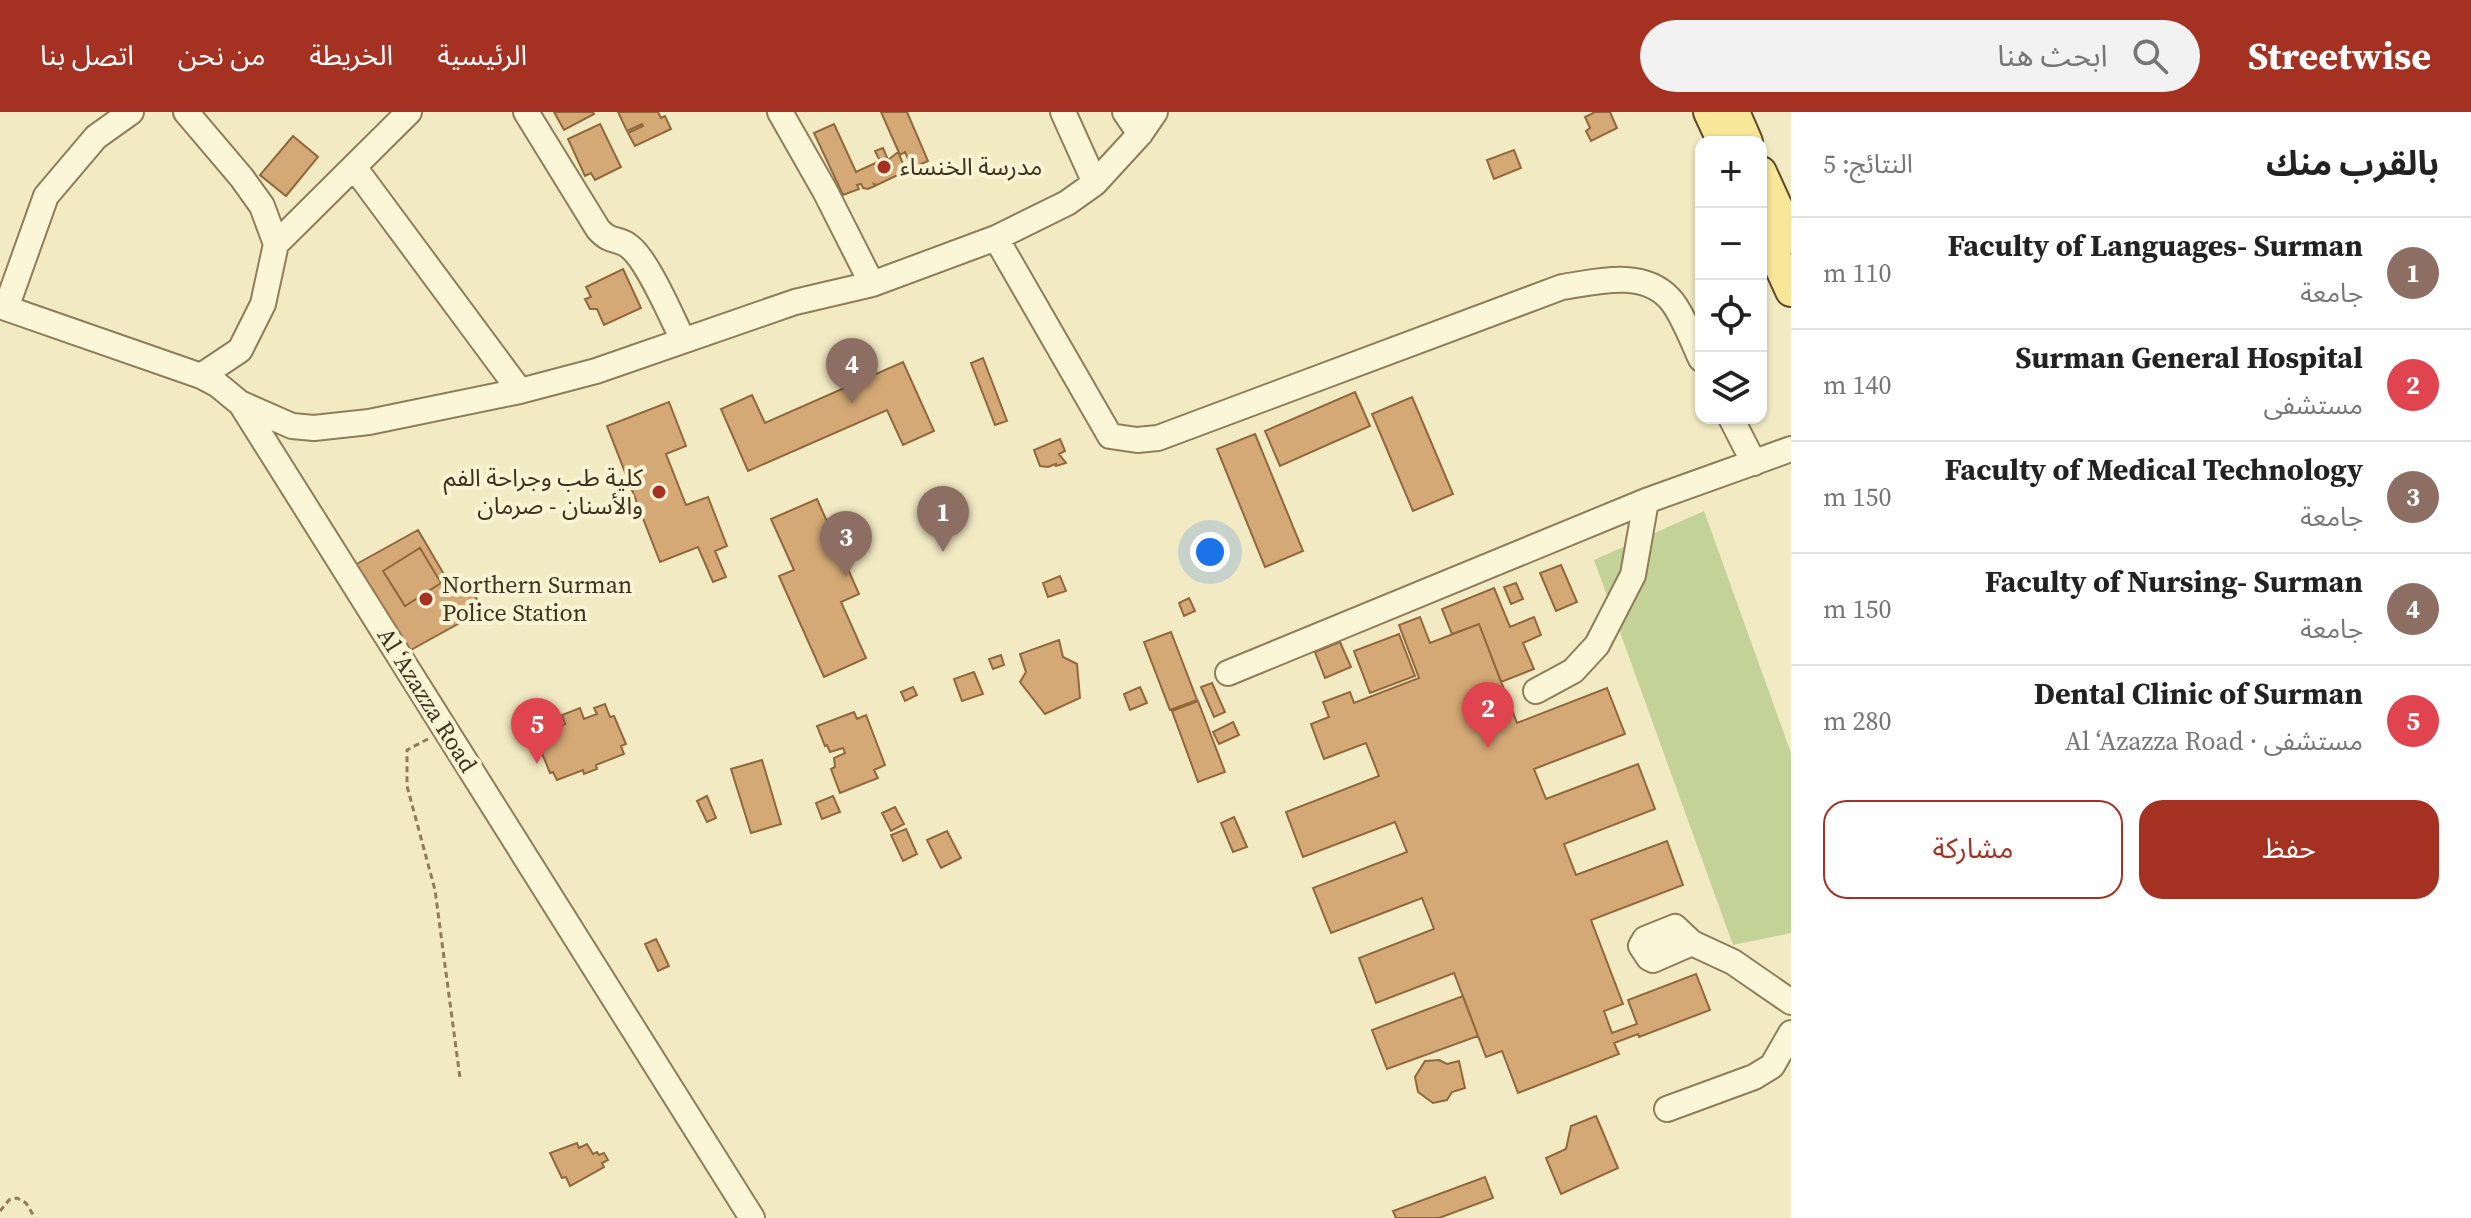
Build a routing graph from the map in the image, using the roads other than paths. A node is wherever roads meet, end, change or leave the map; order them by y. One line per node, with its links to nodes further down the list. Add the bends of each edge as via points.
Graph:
1 (131, 112): 23 (street, via 96,137 46,196)
2 (409, 112): 14 (street)
3 (526, 112): 24 (street, via 598,229 612,241 632,247)
4 (780, 112): 21 (street)
5 (1063, 112): 15 (street)
6 (1125, 112): 11 (street)
7 (1155, 112): 11 (street)
8 (1709, 112): 12 (main road)
9 (1734, 112): 13 (main road)
10 (194, 114): 20 (street, via 262,206)
11 (1140, 134): 15 (street)
12 (1720, 136)
13 (1744, 136)
14 (354, 167): 20 (street); 27 (street)
15 (1095, 183): 17 (street)
16 (1767, 185): 19 (main road)
17 (996, 238): 21 (street); 25 (street, via 1110,436 1137,440 1172,433 1562,287 1611,280 1648,283 1670,299)
18 (1767, 238): 22 (main road)
19 (1791, 238)
20 (276, 244): 26 (street, via 263,304 240,350)
21 (872, 284): 24 (street, via 795,302)
22 (1791, 291)
23 (3, 307): 26 (street, Al ‘Azazza Road)
24 (683, 340): 27 (street)
25 (1697, 352)
26 (201, 376): 28 (street, Al ‘Azazza Road)
27 (520, 391): 28 (street, via 314,428 292,426)
28 (241, 404): 39 (street, Al ‘Azazza Road)
29 (1734, 424): 31 (street)
30 (1791, 449): 31 (street)
31 (1754, 463): 32 (street)
32 (1646, 501): 33 (street); 34 (street, via 1633,575 1597,645 1573,671)
33 (1228, 673)
34 (1536, 691)
35 (1692, 943): 36 (street, via 1733,962)
36 (1791, 1002)
37 (1791, 1033): 38 (street, via 1772,1066)
38 (1667, 1109)
39 (752, 1218)

